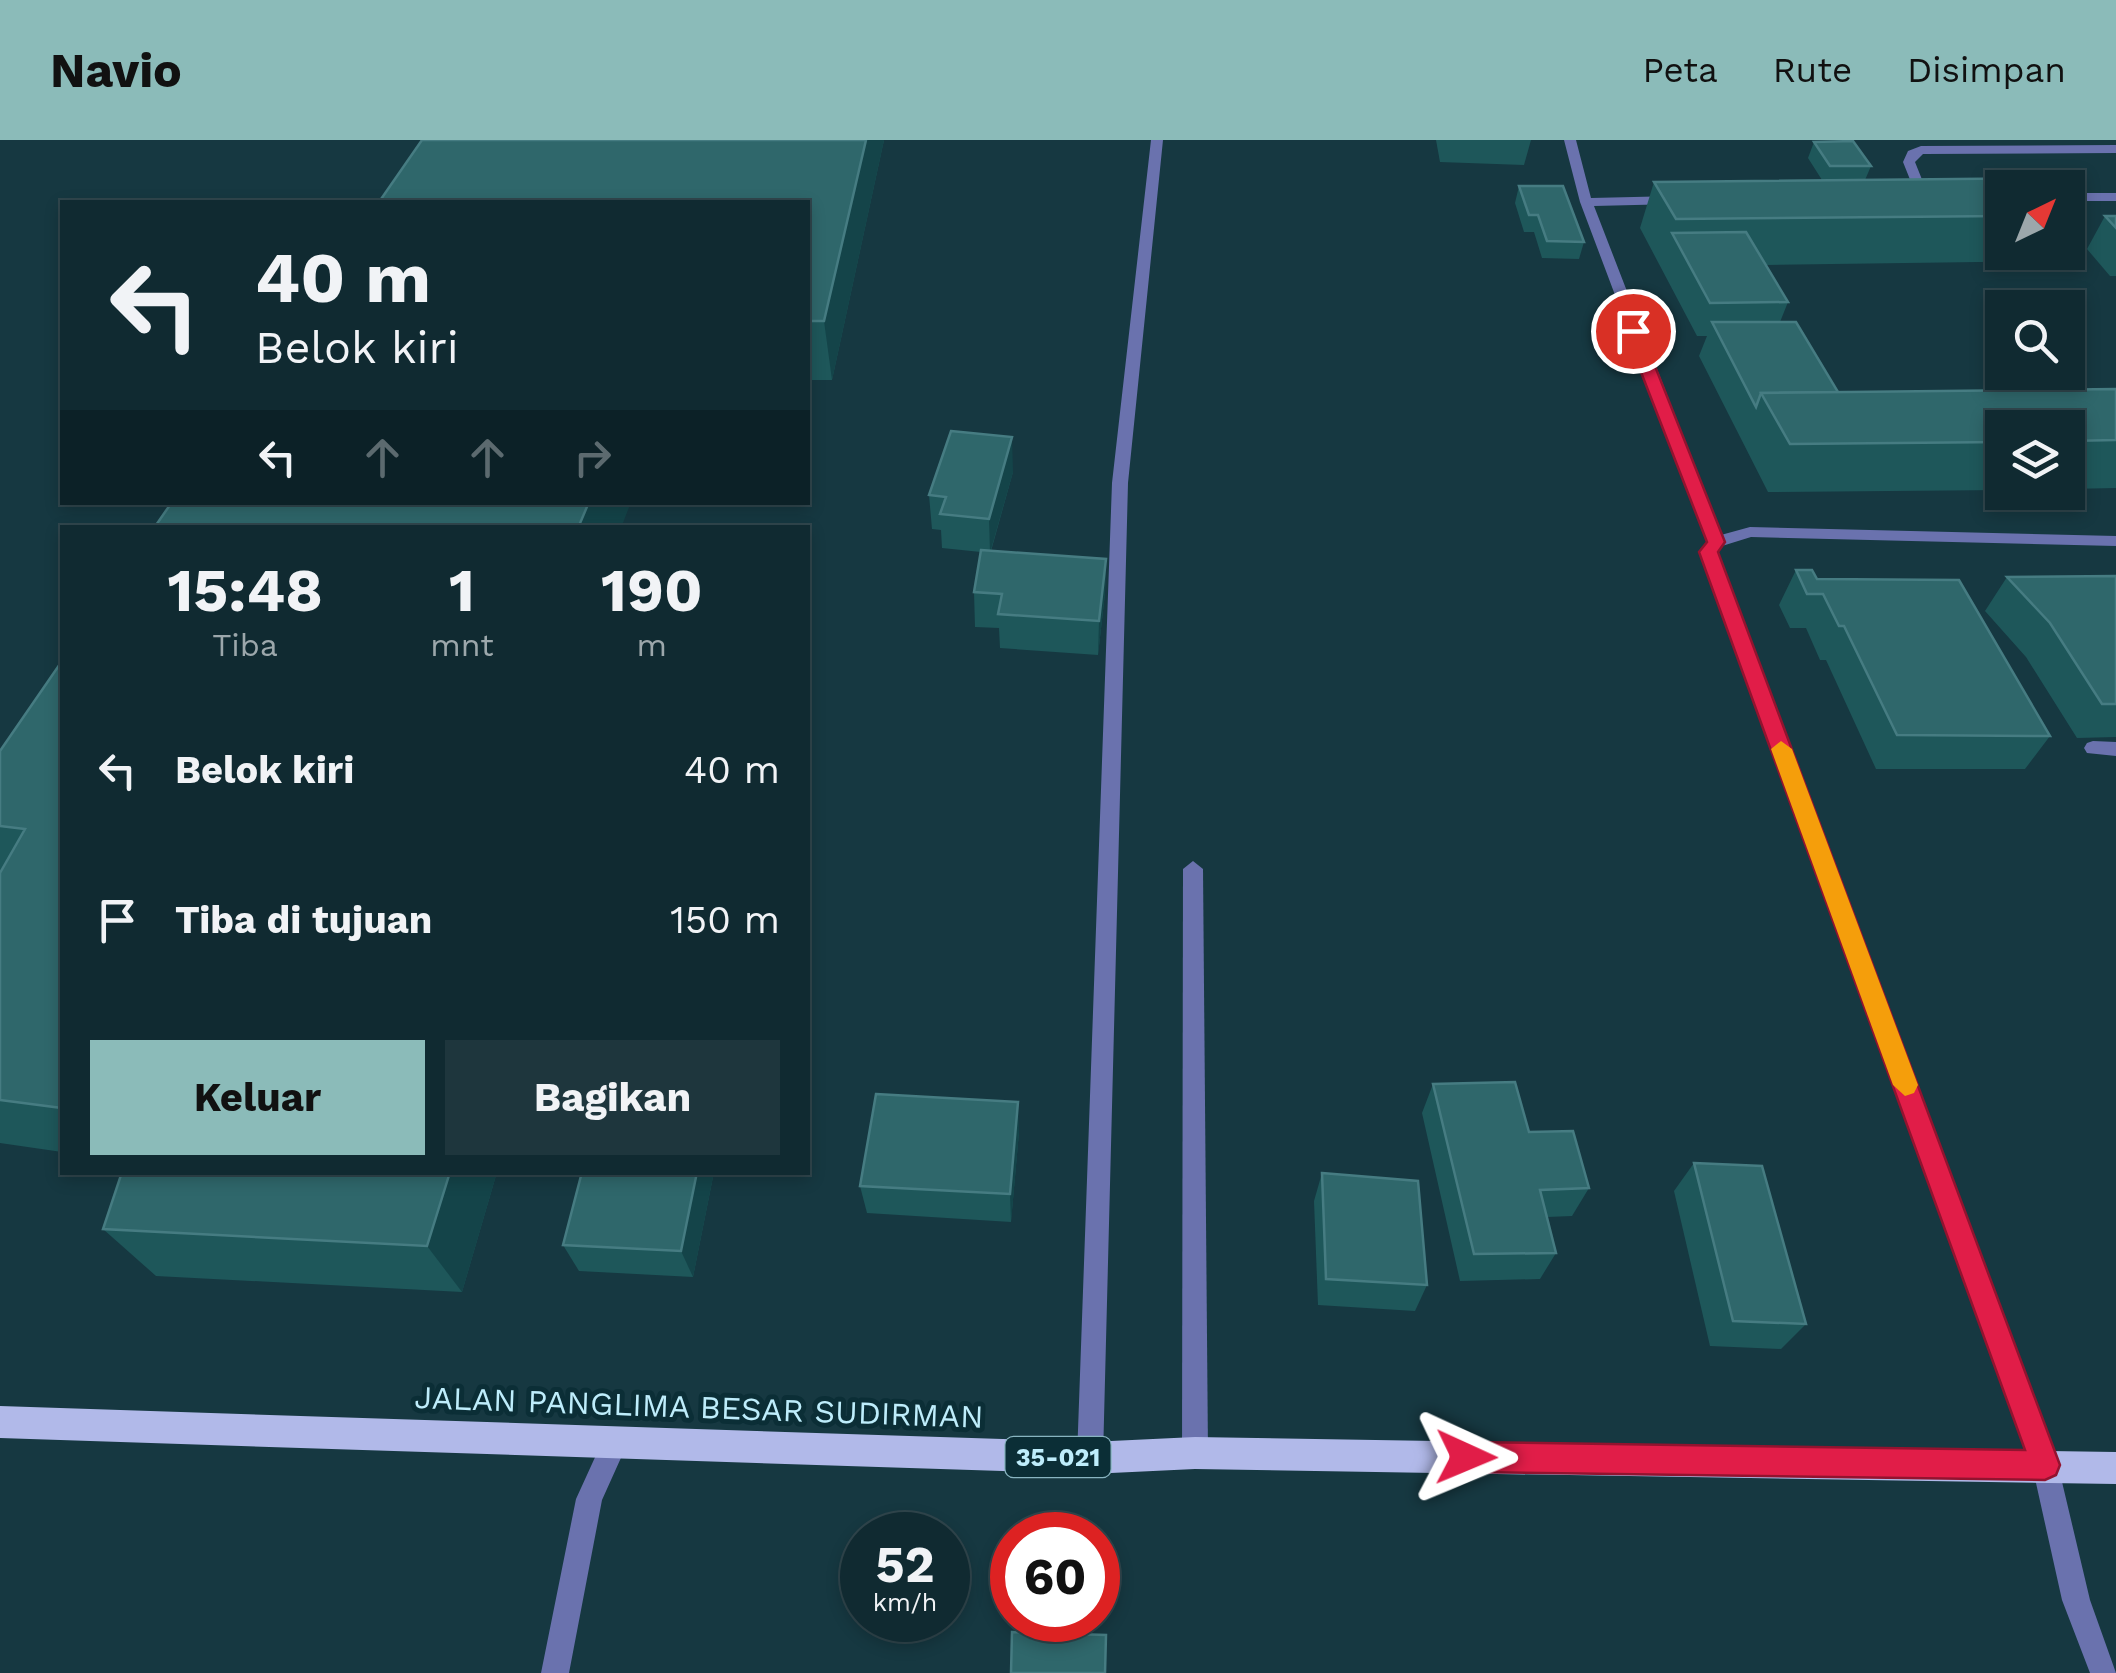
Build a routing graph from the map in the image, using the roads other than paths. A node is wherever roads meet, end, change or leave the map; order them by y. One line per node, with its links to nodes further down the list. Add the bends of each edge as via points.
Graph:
1 (1157, 140): 19 (street, via 1120,483)
2 (1570, 140): 10 (street)
3 (2116, 148): 6 (street, via 1921,150 1910,162)
4 (2116, 196): 8 (street)
5 (1903, 197): 6 (street)
6 (1923, 197): 7 (street)
7 (1943, 197)
8 (2085, 197)
9 (1685, 200): 10 (street)
10 (1586, 202): 12 (street)
11 (2116, 541): 12 (street, via 1750,532)
12 (1716, 542): 20 (street, via 1709,552)
13 (2093, 748): 14 (street)
14 (2116, 748)
15 (1192, 869): 18 (street)
16 (0, 1422): 17 (main road, JALAN PANGLIMA BESAR SUDIRMAN / 35-021)
17 (616, 1440): 19 (main road, JALAN PANGLIMA BESAR SUDIRMAN / 35-021); 22 (street, via 589,1499)
18 (1195, 1453): 19 (main road, JALAN PANGLIMA BESAR SUDIRMAN / 35-021); 20 (main road, JALAN PANGLIMA BESAR SUDIRMAN / 35-021)
19 (1090, 1458)
20 (2045, 1465): 21 (main road, JALAN PANGLIMA BESAR SUDIRMAN / 35-021); 23 (street, via 2076,1600)
21 (2116, 1468)
22 (555, 1673)
23 (2104, 1673)

